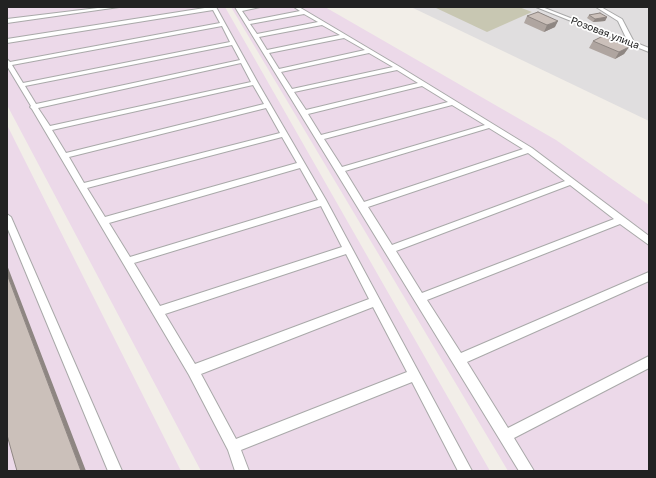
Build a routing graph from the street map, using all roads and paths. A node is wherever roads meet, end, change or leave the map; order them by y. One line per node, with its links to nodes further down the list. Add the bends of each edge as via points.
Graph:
1 (117, 7): 9 (lane)
2 (214, 7): 12 (lane); 15 (lane)
3 (258, 7): 7 (lane)
4 (296, 7): 8 (lane)
5 (538, 7): 17 (lane, Розовая улица)
6 (598, 7): 17 (lane, via 620,20)
7 (238, 9): 11 (lane)
8 (304, 12): 10 (lane); 11 (lane)
9 (7, 21)
10 (322, 22): 13 (lane); 14 (lane)
11 (248, 23): 13 (lane)
12 (223, 24): 16 (lane); 22 (lane)
13 (256, 36): 20 (lane)
14 (344, 36): 19 (lane); 20 (lane)
15 (7, 41)
16 (233, 43): 21 (lane); 27 (lane)
17 (632, 44): 18 (lane, Розовая улица)
18 (649, 50)
19 (370, 51): 23 (lane); 24 (lane)
20 (265, 52): 24 (lane)
21 (243, 61): 25 (lane); 31 (lane)
22 (8, 63): 27 (lane)
23 (398, 68): 26 (lane); 28 (lane)
24 (276, 71): 28 (lane)
25 (255, 83): 30 (lane); 34 (lane)
26 (422, 84): 29 (lane); 32 (lane)
27 (22, 85): 31 (lane)
28 (289, 91): 32 (lane)
29 (452, 103): 33 (lane); 36 (lane)
30 (268, 105): 35 (lane); 38 (lane)
31 (33, 106): 34 (lane)
32 (303, 113): 36 (lane)
33 (490, 126): 37 (lane); 40 (lane)
34 (47, 129): 38 (lane)
35 (284, 134): 39 (lane); 42 (lane)
36 (319, 138): 40 (lane)
37 (529, 150): 41 (lane); 44 (lane)
38 (64, 156): 42 (lane)
39 (301, 166): 43 (lane); 47 (lane)
40 (340, 170): 44 (lane)
41 (571, 182): 46 (lane); 50 (lane)
42 (83, 186): 47 (lane)
43 (323, 202): 49 (lane); 51 (lane)
44 (362, 206): 50 (lane)
45 (7, 217): 63 (lane)
46 (621, 220): 48 (lane); 53 (lane)
47 (103, 221): 51 (lane)
48 (649, 241)
49 (348, 249): 54 (lane); 55 (lane)
50 (388, 250): 53 (lane)
51 (128, 261): 55 (lane)
52 (649, 276): 56 (lane)
53 (420, 298): 56 (lane)
54 (376, 301): 58 (lane); 59 (lane)
55 (159, 312): 58 (lane)
56 (459, 360): 60 (lane)
57 (649, 362): 60 (lane)
58 (193, 371): 61 (lane)
59 (414, 375): 61 (lane); 62 (lane)
60 (505, 436): 65 (lane)
61 (233, 447): 64 (lane)
62 (462, 470)
63 (114, 471)
64 (242, 471)
65 (527, 471)

